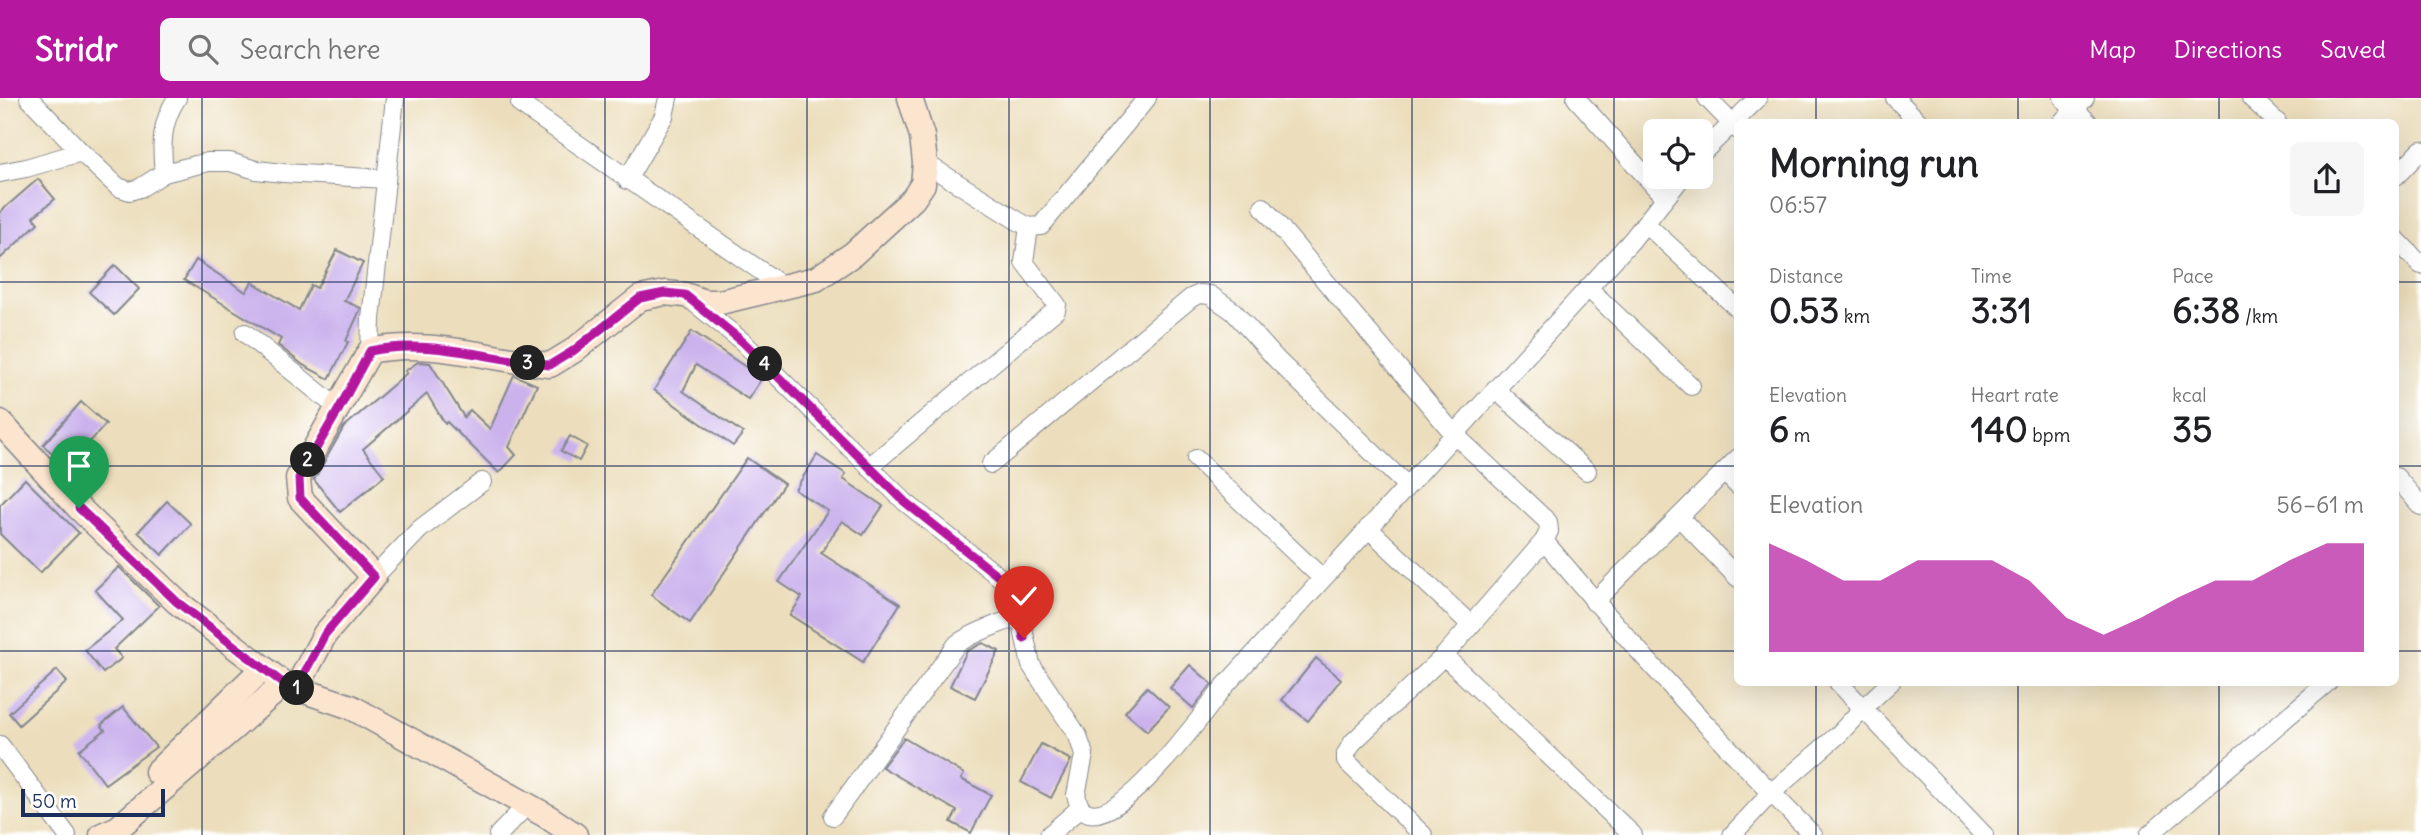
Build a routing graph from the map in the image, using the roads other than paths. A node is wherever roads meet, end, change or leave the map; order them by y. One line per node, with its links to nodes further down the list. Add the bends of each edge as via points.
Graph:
1 (29, 98): 22 (street)
2 (177, 98): 25 (street, via 163,128)
3 (395, 98): 27 (street)
4 (668, 98): 28 (street, via 664,116)
5 (910, 98): 23 (main road)
6 (1147, 98): 33 (street, via 1049,218 1041,226)
7 (1576, 98): 30 (street)
8 (1707, 98): 18 (street)
9 (1758, 98): 14 (street)
10 (1895, 98): 15 (street)
11 (2251, 98): 17 (street)
12 (520, 104): 28 (street)
13 (2071, 107): 16 (street)
14 (1741, 119)
15 (1916, 119)
16 (2085, 119)
17 (2274, 119)
18 (1734, 126)
19 (1734, 128): 20 (street)
20 (1713, 144)
21 (2421, 150): 26 (street)
22 (81, 152): 24 (street); 25 (street, via 118,187 130,191)
23 (925, 163): 33 (street); 36 (main road, via 923,184 913,199 853,254 816,279)
24 (0, 173)
25 (164, 173): 27 (street, via 208,162 230,162 256,170)
26 (2399, 173)
27 (386, 179): 41 (street)
28 (627, 180): 36 (street)
29 (1672, 189): 30 (street)
30 (1665, 198): 32 (street)
31 (1264, 207): 46 (street)
32 (1645, 223): 37 (street); 39 (street)
33 (1029, 227): 50 (street, via 1024,262 1057,305 1056,310)
34 (2399, 242): 35 (street)
35 (2421, 264)
36 (783, 287): 38 (main road, via 720,302)
37 (1587, 288): 42 (street); 43 (street)
38 (685, 295): 41 (main road, via 640,298 550,365 454,349 393,346); 50 (street, via 743,342)
39 (1734, 305)
40 (245, 333): 44 (street)
41 (370, 351): 44 (main road)
42 (1691, 386)
43 (1494, 389): 46 (street); 51 (street)
44 (339, 409): 62 (main road, via 310,456 298,489 300,498)
45 (0, 422): 68 (main road, via 79,508 177,602)
46 (1454, 434): 56 (street); 60 (street, via 1548,522)
47 (1196, 459): 63 (street)
48 (1734, 462): 52 (street)
49 (991, 464): 56 (street, via 1200,294 1210,295 1233,311)
50 (869, 467): 65 (street, via 905,502 1003,580)
51 (1587, 471)
52 (1724, 472): 55 (street); 58 (street)
53 (2399, 480): 57 (street)
54 (482, 482): 62 (street, via 420,529)
55 (1734, 482)
56 (1407, 486): 59 (street)
57 (2421, 506)
58 (1679, 517): 61 (street); 64 (street)
59 (1368, 528): 63 (street); 66 (street)
60 (1544, 541): 64 (street); 66 (street)
61 (1734, 574)
62 (374, 577): 72 (main road, via 325,634)
63 (1322, 578): 77 (street, via 1133,792 1102,812 1091,814)
64 (1594, 602): 75 (street)
65 (1020, 615): 77 (street, via 1031,664 1078,736 1084,755 1076,796); 78 (street, via 957,645)
66 (1471, 625): 67 (street)
67 (1444, 656): 85 (street, via 1353,742 1346,754 1346,761); 86 (street)
68 (263, 668): 72 (main road); 80 (main road, via 108,817)
69 (1842, 686): 73 (street)
70 (1887, 686): 73 (street)
71 (2323, 686): 90 (street)
72 (290, 687): 76 (main road, via 351,706); 81 (main road, via 118,828)
73 (1863, 708): 75 (street); 89 (street)
74 (0, 746): 79 (street)
75 (1771, 793): 87 (street); 88 (street)
76 (527, 805): 82 (street); 83 (main road)
77 (1080, 808): 84 (street)
78 (833, 816)
79 (67, 835)
80 (96, 835)
81 (102, 835)
82 (498, 835)
83 (575, 835)
84 (1049, 835)
85 (1423, 835)
86 (1633, 835)
87 (1732, 835)
88 (1812, 835)
89 (1984, 835)
90 (2149, 835)

